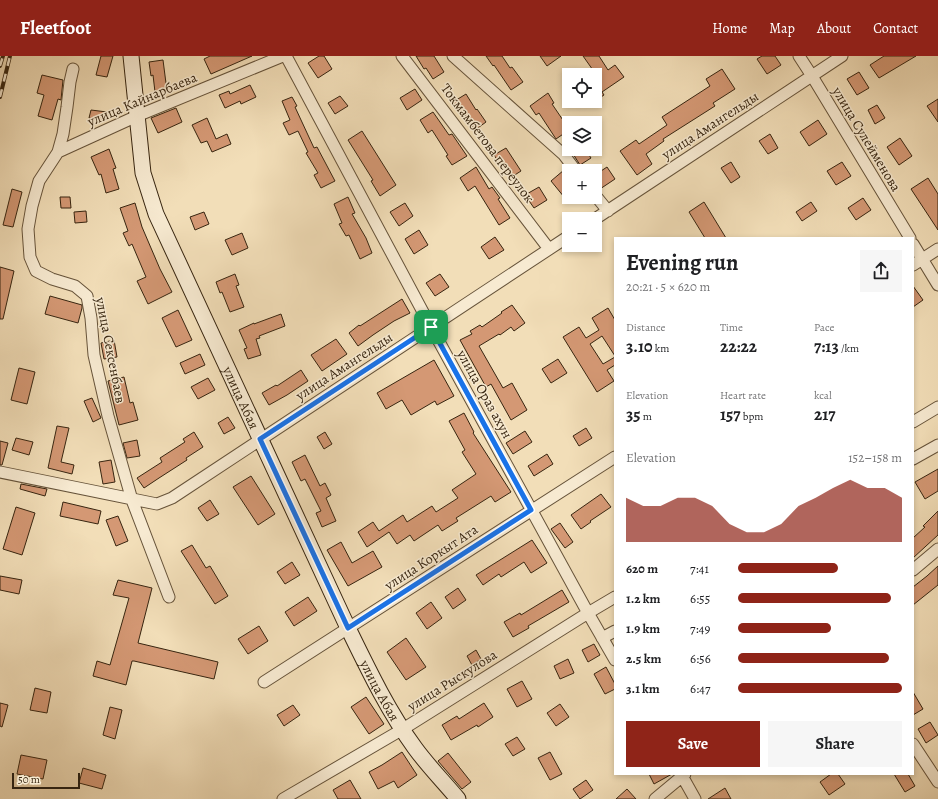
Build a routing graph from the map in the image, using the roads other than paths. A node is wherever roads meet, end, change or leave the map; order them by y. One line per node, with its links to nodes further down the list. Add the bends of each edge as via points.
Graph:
1 (131, 56): 9 (street, улица Абая)
2 (284, 56): 9 (street, улица Кайнарбаева); 22 (street, улица Ораз ахун)
3 (402, 56): 18 (street, Токмамбетова переулок)
4 (454, 56): 11 (street, via 564,155)
5 (799, 56): 8 (street, улица Сулейменова)
6 (842, 56): 8 (street, улица Амангельды)
7 (73, 69): 10 (street, улица Сексенбаев)
8 (812, 76): 13 (street, улица Амангельды); 15 (street, улица Сулейменова)
9 (137, 116): 10 (street, улица Кайнарбаева); 25 (street, улица Абая, via 143,172 156,214)
10 (58, 152): 30 (street, улица Сексенбаев, via 39,181 32,206 28,229 30,257 36,271 75,286 87,296 94,355)
11 (571, 164)
12 (602, 204): 13 (street)
13 (608, 211): 14 (street, улица Амангельды)
14 (602, 215)
15 (909, 237)
16 (562, 241): 18 (street, улица Амангельды)
17 (914, 248): 20 (street)
18 (549, 249): 22 (street, улица Амангельды)
19 (938, 249): 20 (street)
20 (918, 262): 21 (street)
21 (938, 285)
22 (431, 327): 25 (street, улица Амангельды); 31 (street, улица Ораз ахун)
23 (938, 407): 24 (street)
24 (914, 421)
25 (260, 439): 30 (street, улица Амангельды, via 165,502 157,504); 37 (street, улица Абая)
26 (938, 445): 28 (street)
27 (614, 457): 31 (street, улица Коркыт Ата)
28 (914, 458)
29 (0, 472): 30 (street, улица Амангельды)
30 (132, 500): 34 (street, улица Сексенбаев)
31 (531, 510): 36 (street, улица Ораз ахун); 37 (street, улица Коркыт Ата)
32 (938, 550): 33 (street)
33 (914, 569)
34 (169, 597)
35 (614, 597): 36 (street, улица Рыскулова)
36 (588, 613): 39 (street, улица Ораз ахун); 42 (street, улица Рыскулова)
37 (348, 628): 41 (street, улица Коркыт Ата); 42 (street, улица Абая, via 376,685)
38 (614, 631): 39 (street)
39 (602, 638): 40 (street, улица Ораз ахун)
40 (614, 658)
41 (264, 682)
42 (402, 729): 46 (street, улица Рыскулова); 47 (street, улица Абая)
43 (914, 746): 45 (street)
44 (683, 775): 48 (street); 49 (street)
45 (938, 782)
46 (283, 799)
47 (458, 799)
48 (655, 799)
49 (695, 799)

